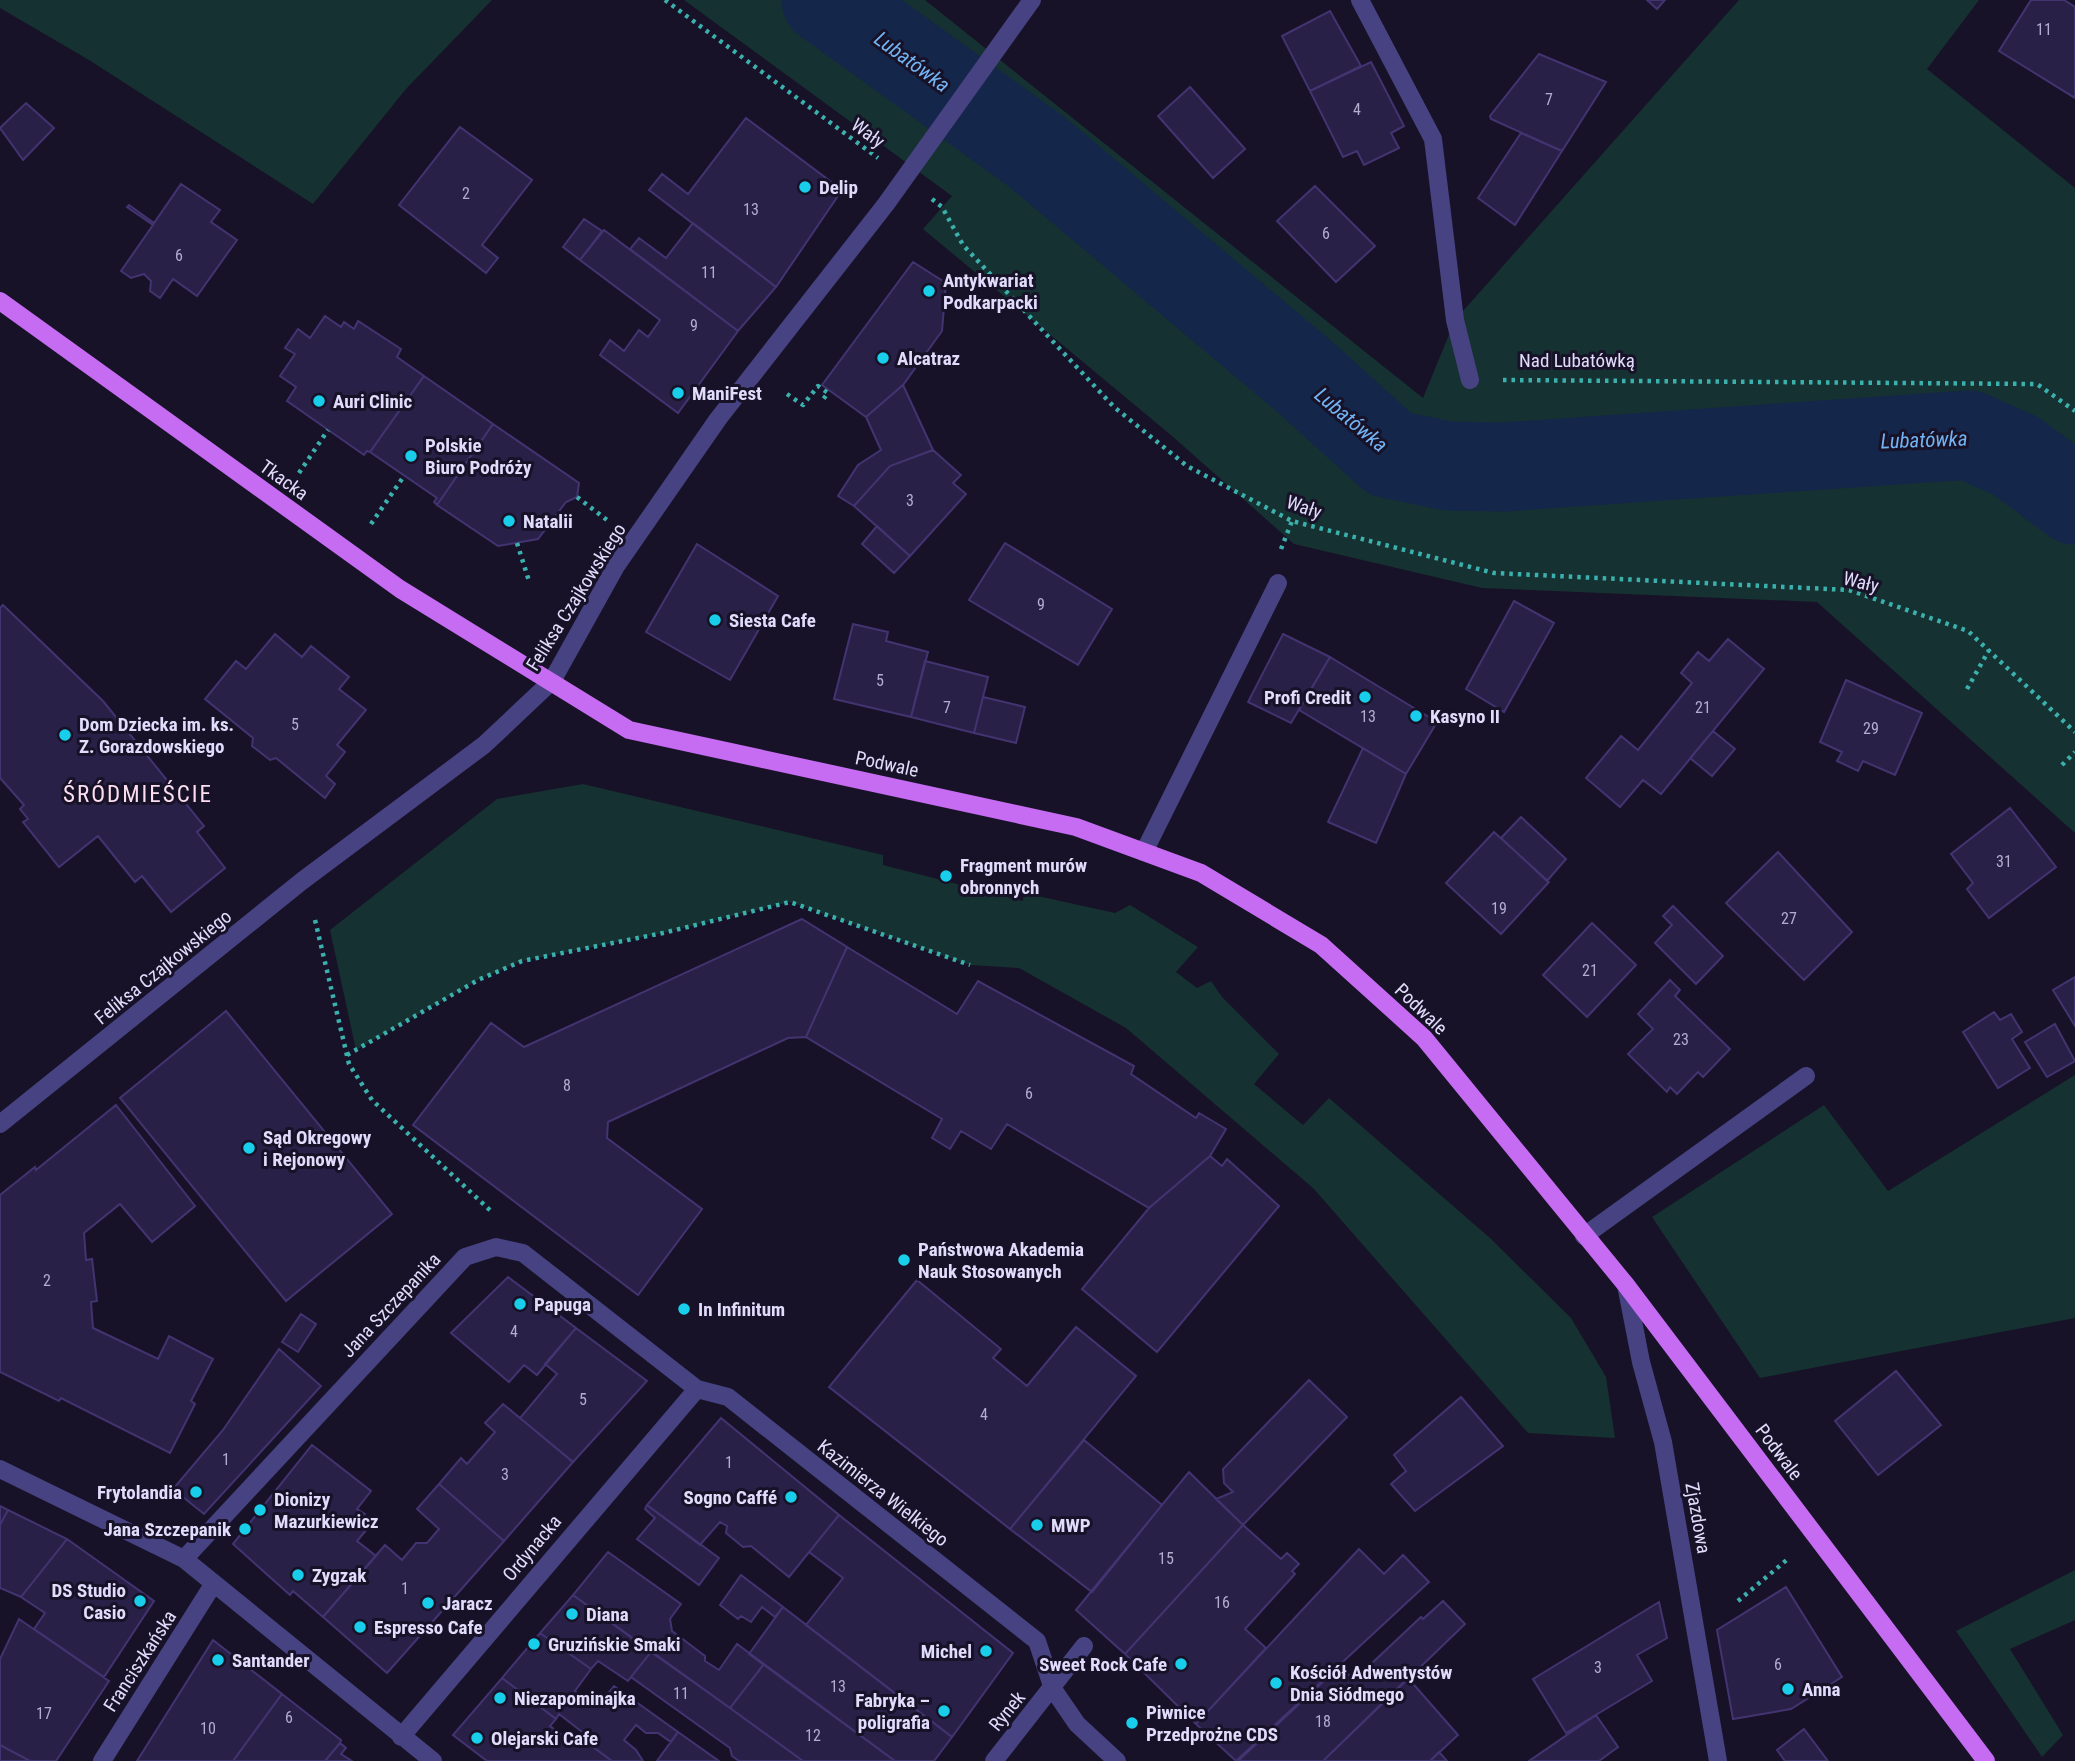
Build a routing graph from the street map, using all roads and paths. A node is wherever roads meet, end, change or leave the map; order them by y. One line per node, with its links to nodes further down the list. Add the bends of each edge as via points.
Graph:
1 (665, 0): 4 (path, Wały)
2 (1032, 0): 4 (street, Feliksa Czajkowskiego)
3 (1360, 0): 6 (street, via 1433,139 1455,320)
4 (906, 175): 19 (path, Wały, via 942,207 963,245 1114,407 1187,466 1292,521 1494,573 1849,590 1968,631); 20 (street, Feliksa Czajkowskiego, via 718,419 617,566)
5 (0, 301): 20 (main road, Tkacka, via 400,589)
6 (1470, 380): 9 (path, Nad Lubatówką, via 2037,384)
7 (787, 394): 8 (path, via 803,405 818,386 828,393)
8 (821, 402)
9 (2075, 411)
10 (328, 430): 11 (path)
11 (298, 473)
12 (404, 476): 15 (path)
13 (577, 497): 14 (path)
14 (607, 520)
15 (371, 524)
16 (517, 543): 17 (path)
17 (529, 580)
18 (1278, 583): 25 (street)
19 (1989, 650): 21 (path); 22 (path, Wały)
20 (552, 681): 25 (main road, Podwale, via 629,730 1076,827); 30 (street, Feliksa Czajkowskiego, via 484,745 302,881)
21 (1967, 689)
22 (2075, 732)
23 (2075, 752): 24 (path)
24 (2062, 765)
25 (1144, 852): 32 (main road, Podwale, via 1201,873 1321,945 1424,1038)
26 (315, 920): 28 (path)
27 (970, 965): 28 (path, via 790,902 522,961 478,980)
28 (347, 1055): 31 (path, via 372,1100 491,1209)
29 (1806, 1076): 32 (street)
30 (0, 1124)
31 (494, 1218)
32 (1584, 1236): 33 (main road, Podwale)
33 (1626, 1285): 48 (street, Zjazdowa, via 1663,1442); 49 (main road, Podwale)
34 (697, 1389): 37 (street, Jana Szczepanika, via 523,1253 495,1247 465,1256); 40 (street, Kazimierza Wielkiego, via 728,1397); 43 (street, Ordynacka)
35 (0, 1469): 37 (street)
36 (1789, 1558): 39 (path)
37 (184, 1559): 38 (street)
38 (214, 1583): 43 (street); 44 (street, Franciszkańska)
39 (1738, 1601)
40 (1037, 1640): 42 (street, Rynek)
41 (1084, 1646): 42 (street, via 1073,1670)
42 (1053, 1689): 46 (street, Rynek); 47 (street, Rynek, via 1077,1724)
43 (401, 1737): 45 (street)
44 (102, 1761)
45 (433, 1761)
46 (995, 1761)
47 (1117, 1761)
48 (1718, 1761)
49 (1986, 1761)

